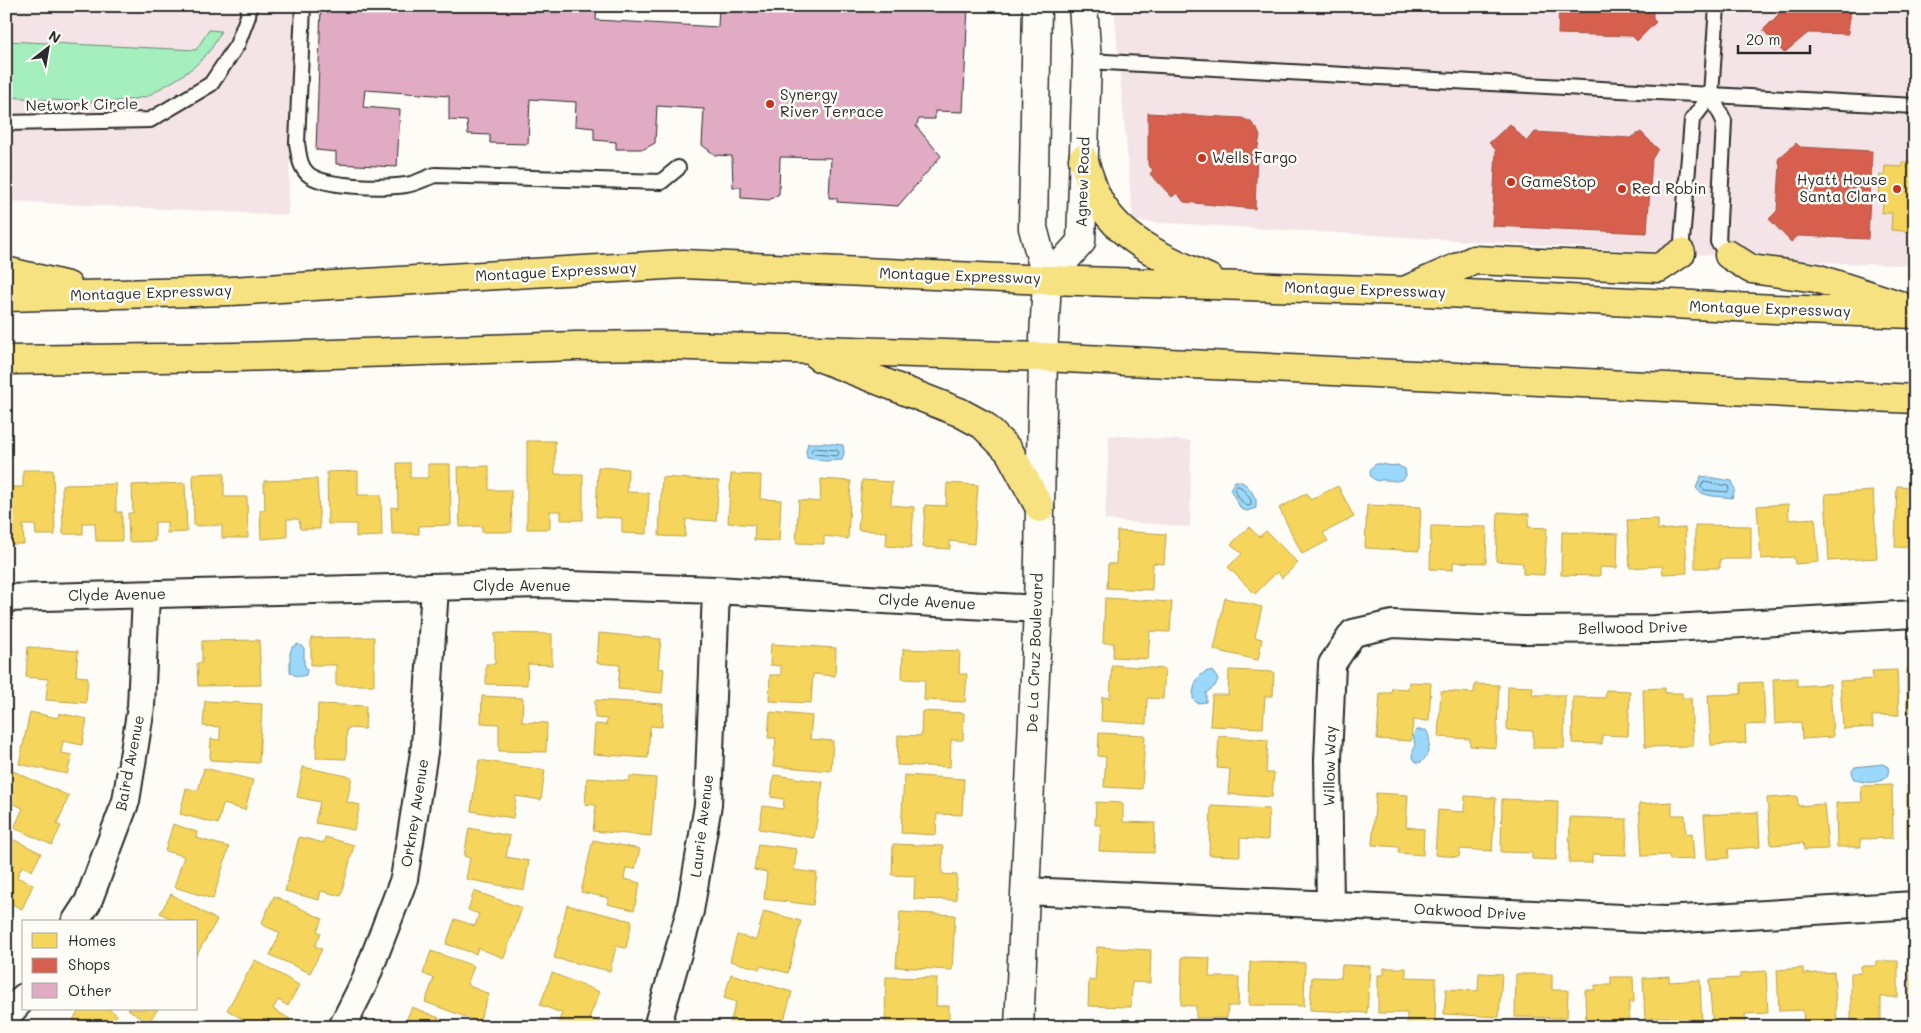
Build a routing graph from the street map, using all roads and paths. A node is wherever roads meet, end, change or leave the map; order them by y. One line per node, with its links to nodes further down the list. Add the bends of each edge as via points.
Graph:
1 (249, 6): 9 (lane, Network Circle, via 237,45 211,84 150,120)
2 (303, 6): 11 (lane, via 297,143 300,164 309,175 327,183 407,185 435,175 661,182)
3 (1037, 6): 15 (main road, via 1033,228)
4 (1083, 6): 6 (main road, Agnew Road)
5 (1717, 6): 7 (lane)
6 (1087, 61): 7 (lane); 10 (main road, Agnew Road)
7 (1711, 95): 8 (lane); 12 (lane, via 1692,120); 13 (lane, via 1724,121 1718,242)
8 (1915, 106)
9 (6, 123)
10 (1083, 159): 15 (main road, Agnew Road, via 1081,242); 16 (highway, via 1098,199 1118,227 1156,255)
11 (678, 168)
12 (1682, 253): 17 (highway, via 1659,268 1474,260)
13 (1729, 255): 20 (highway, via 1751,269 1816,278)
14 (6, 271): 18 (highway)
15 (1047, 280): 16 (highway, Montague Expressway); 18 (highway, Montague Expressway, via 683,264 231,291); 23 (main road, De La Cruz Boulevard)
16 (1223, 284): 17 (highway, Montague Expressway)
17 (1405, 291): 21 (highway, Montague Expressway)
18 (106, 295): 19 (highway, Montague Expressway)
19 (6, 297)
20 (1915, 310)
21 (1915, 314)
22 (801, 350): 23 (highway); 24 (highway, via 576,346 237,358); 26 (highway, via 959,412 983,425 1010,451)
23 (1043, 357): 25 (highway); 26 (main road, De La Cruz Boulevard)
24 (6, 360)
25 (1915, 399)
26 (1040, 508): 31 (main road, De La Cruz Boulevard)
27 (435, 587): 28 (street, Clyde Avenue, via 541,584); 29 (street, Clyde Avenue); 40 (street, Orkney Avenue, via 426,746 404,880 364,983)
28 (716, 590): 31 (street, Clyde Avenue); 41 (street, Laurie Avenue, via 708,805 690,911)
29 (146, 595): 30 (street, Clyde Avenue); 37 (street, Baird Avenue, via 141,707 126,801 88,902)
30 (6, 598)
31 (1038, 609): 34 (main road, De La Cruz Boulevard)
32 (1915, 614): 33 (street, Bellwood Drive, via 1654,629 1523,630 1393,624)
33 (1353, 634): 36 (street, Willow Way, via 1332,664 1328,760)
34 (1024, 891): 36 (street, Oakwood Drive); 42 (main road, De La Cruz Boulevard)
35 (1915, 905): 36 (street, Oakwood Drive, via 1665,920)
36 (1330, 906)
37 (76, 920)
38 (22, 999): 39 (street)
39 (6, 1017)
40 (342, 1027)
41 (657, 1027)
42 (1019, 1027)

